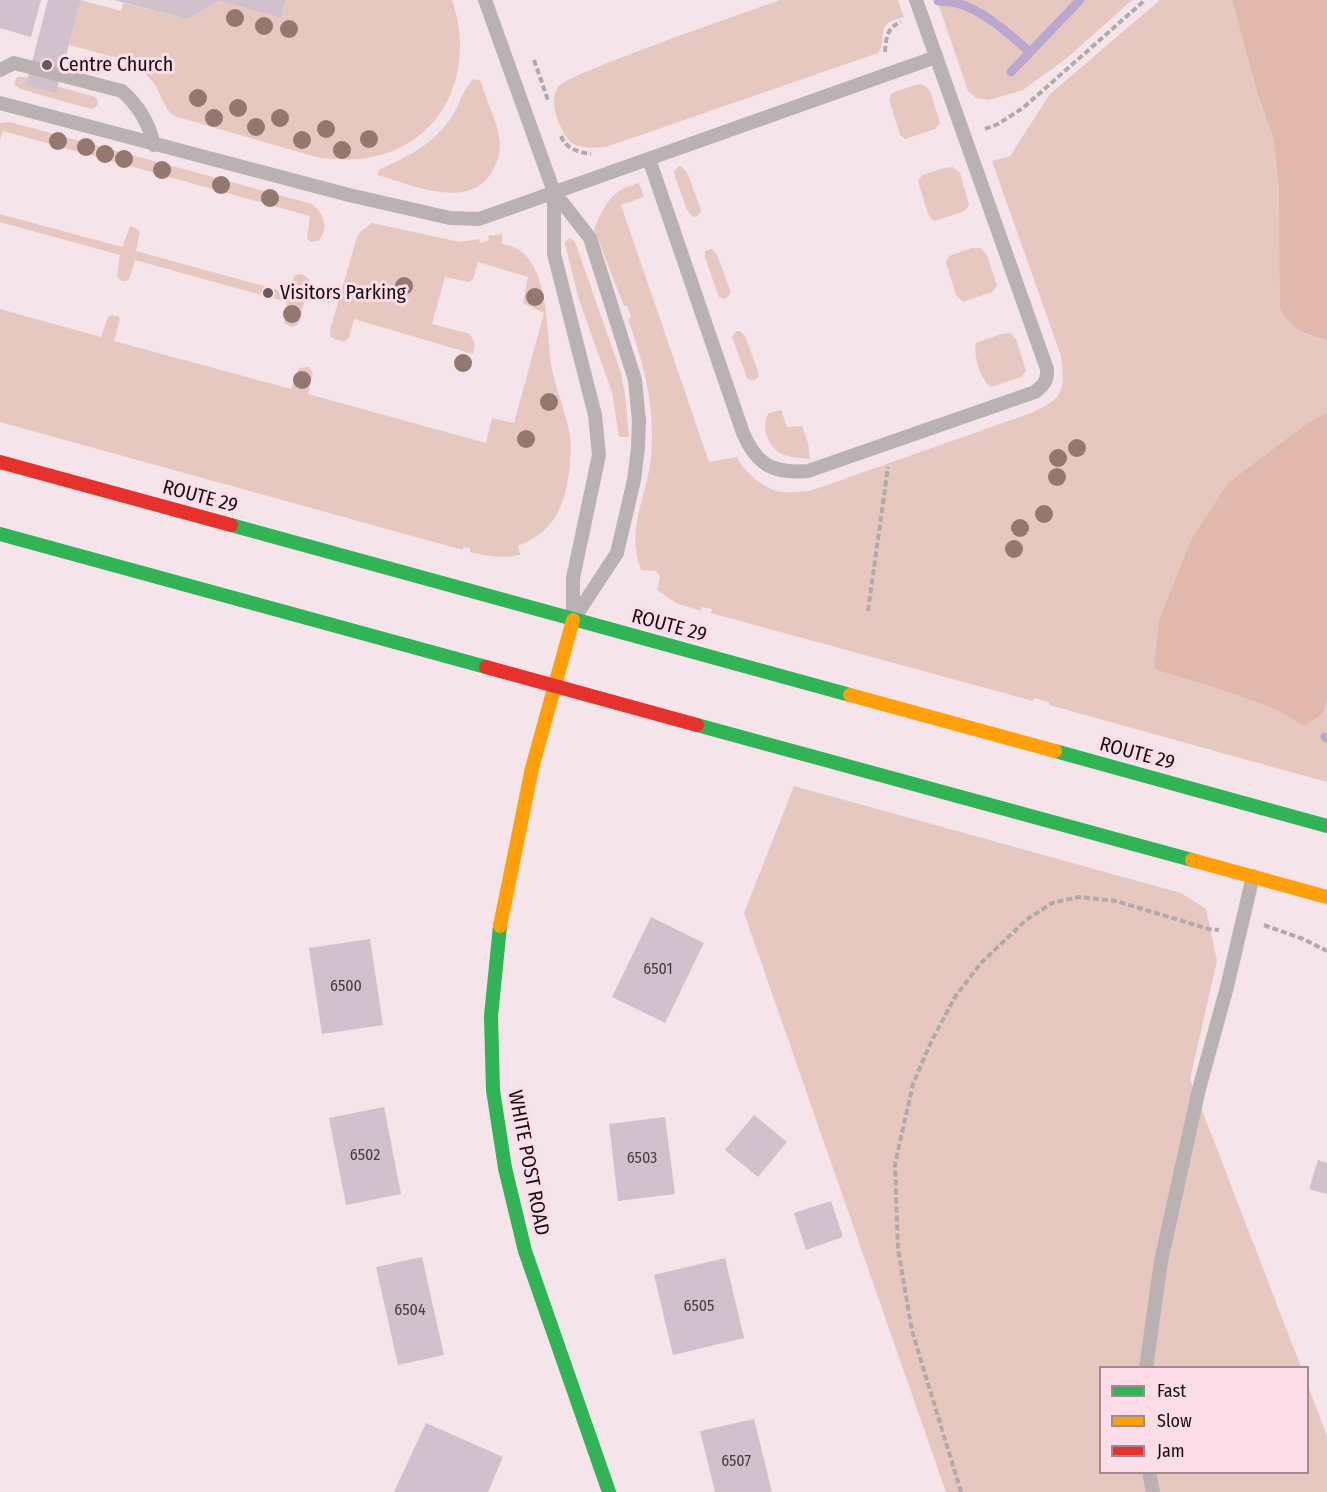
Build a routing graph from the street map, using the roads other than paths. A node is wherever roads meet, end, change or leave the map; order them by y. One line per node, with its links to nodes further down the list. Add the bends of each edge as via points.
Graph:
1 (485, 0): 8 (lane)
2 (916, 0): 3 (lane)
3 (936, 57): 7 (lane); 7 (lane, via 1047,369 1044,386 1028,397 808,471 766,465 755,456 740,425)
4 (0, 70): 6 (lane, via 14,63 122,91 144,116)
5 (0, 103): 6 (lane)
6 (154, 145): 8 (lane, via 450,218 479,219)
7 (649, 159): 8 (lane)
8 (554, 192): 11 (lane, via 554,254 595,415 600,455 573,578); 11 (lane, via 590,238 635,380 639,421 634,480 617,553)
9 (0, 462): 11 (main road, ROUTE 29)
10 (0, 534): 12 (main road)
11 (573, 620): 12 (main road, WHITE POST ROAD); 13 (main road, ROUTE 29)
12 (555, 686): 14 (main road); 18 (main road, WHITE POST ROAD, via 532,768 498,938 491,1016 493,1090 505,1168 525,1251)
13 (1327, 826)
14 (1253, 876): 15 (main road); 16 (lane, via 1199,1089 1161,1261)
15 (1327, 897)
16 (1146, 1366)
17 (1149, 1474): 19 (lane)
18 (609, 1492)
19 (1153, 1492)

